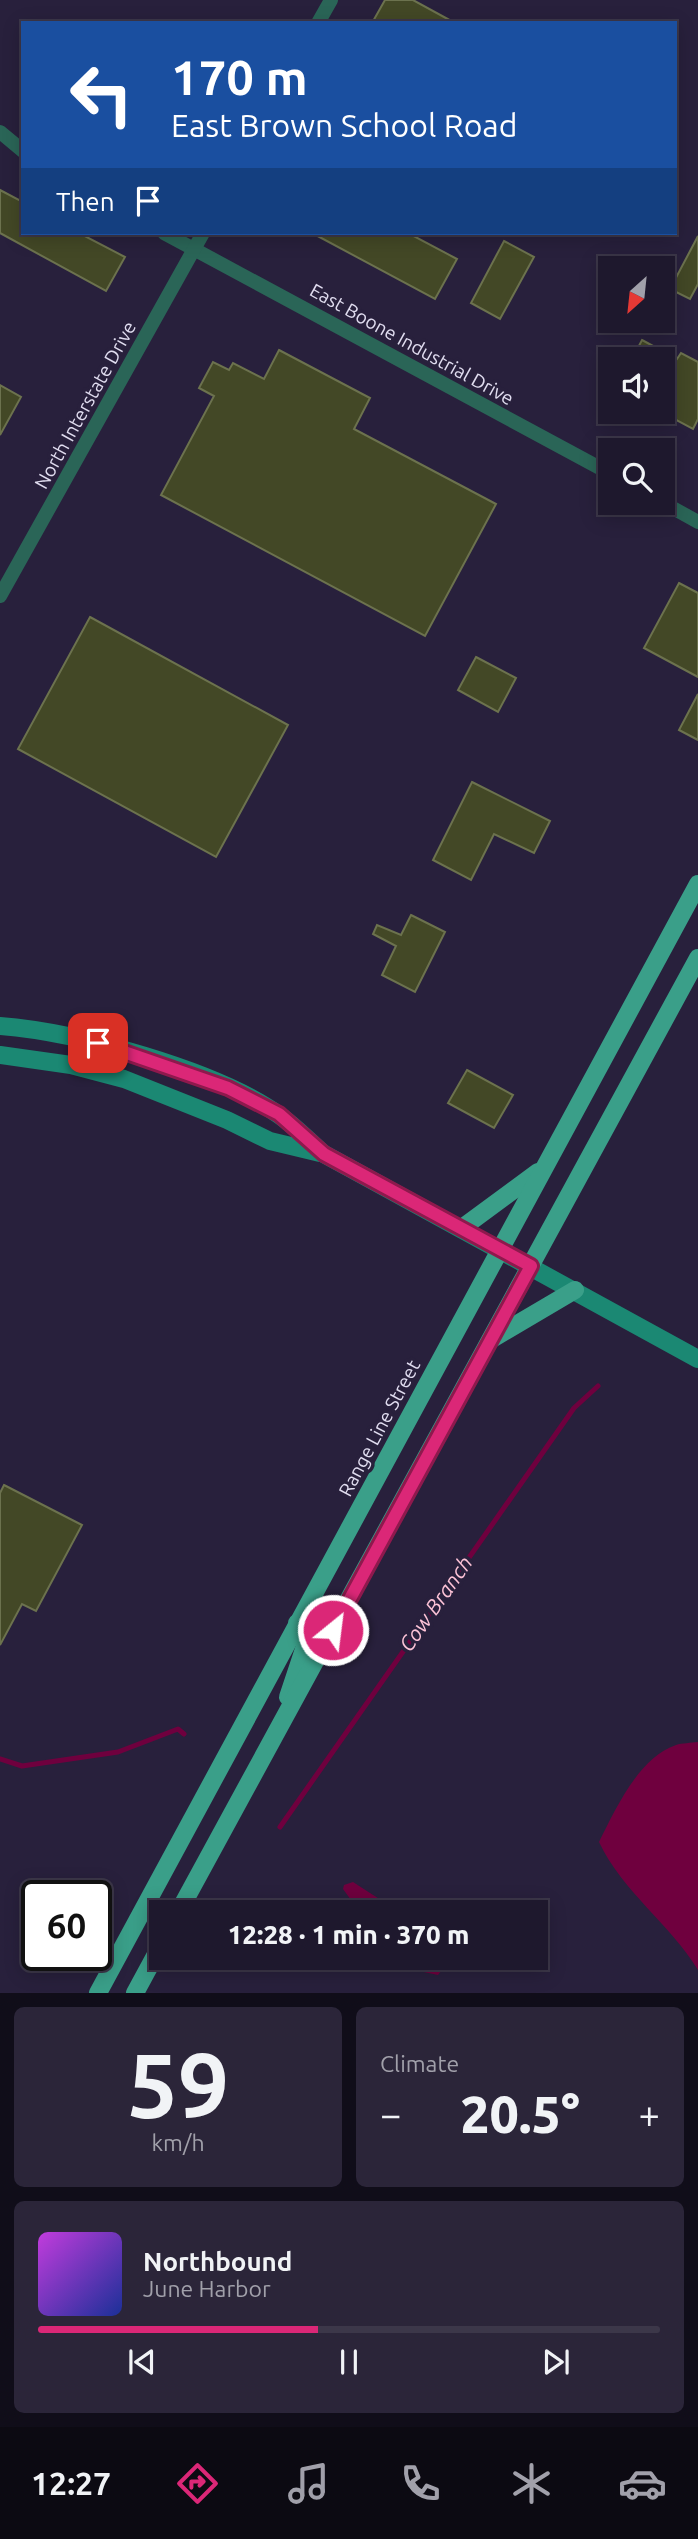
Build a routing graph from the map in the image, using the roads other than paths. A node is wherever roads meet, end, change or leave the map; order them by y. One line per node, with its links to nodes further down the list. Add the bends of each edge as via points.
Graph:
1 (331, 0): 2 (street)
2 (319, 21)
3 (0, 132): 4 (street)
4 (21, 149)
5 (168, 235): 7 (street, East Boone Industrial Drive)
6 (202, 235): 7 (street, North Interstate Drive)
7 (194, 248): 8 (street, East Boone Industrial Drive); 11 (street, North Interstate Drive)
8 (598, 467)
9 (675, 509): 10 (street)
10 (698, 522)
11 (0, 596)
12 (698, 884): 17 (main road, Range Line Street)
13 (698, 958): 20 (main road)
14 (0, 1026): 16 (main road, via 98,1043 228,1088 279,1114)
15 (0, 1055): 16 (main road, via 71,1065 124,1079 270,1141)
16 (324, 1154): 18 (main road)
17 (544, 1168): 18 (main road); 19 (main road, Range Line Street)
18 (462, 1228): 19 (main road)
19 (500, 1248): 20 (main road); 24 (main road, Range Line Street)
20 (531, 1266): 21 (main road); 22 (main road)
21 (575, 1290): 22 (main road); 23 (main road)
22 (492, 1339): 25 (main road)
23 (698, 1359)
24 (297, 1623): 25 (main road, via 307,1632 307,1640); 28 (main road, Range Line Street)
25 (280, 1727): 26 (main road)
26 (185, 1900)
27 (149, 1967): 29 (main road)
28 (98, 1993)
29 (135, 1993)

